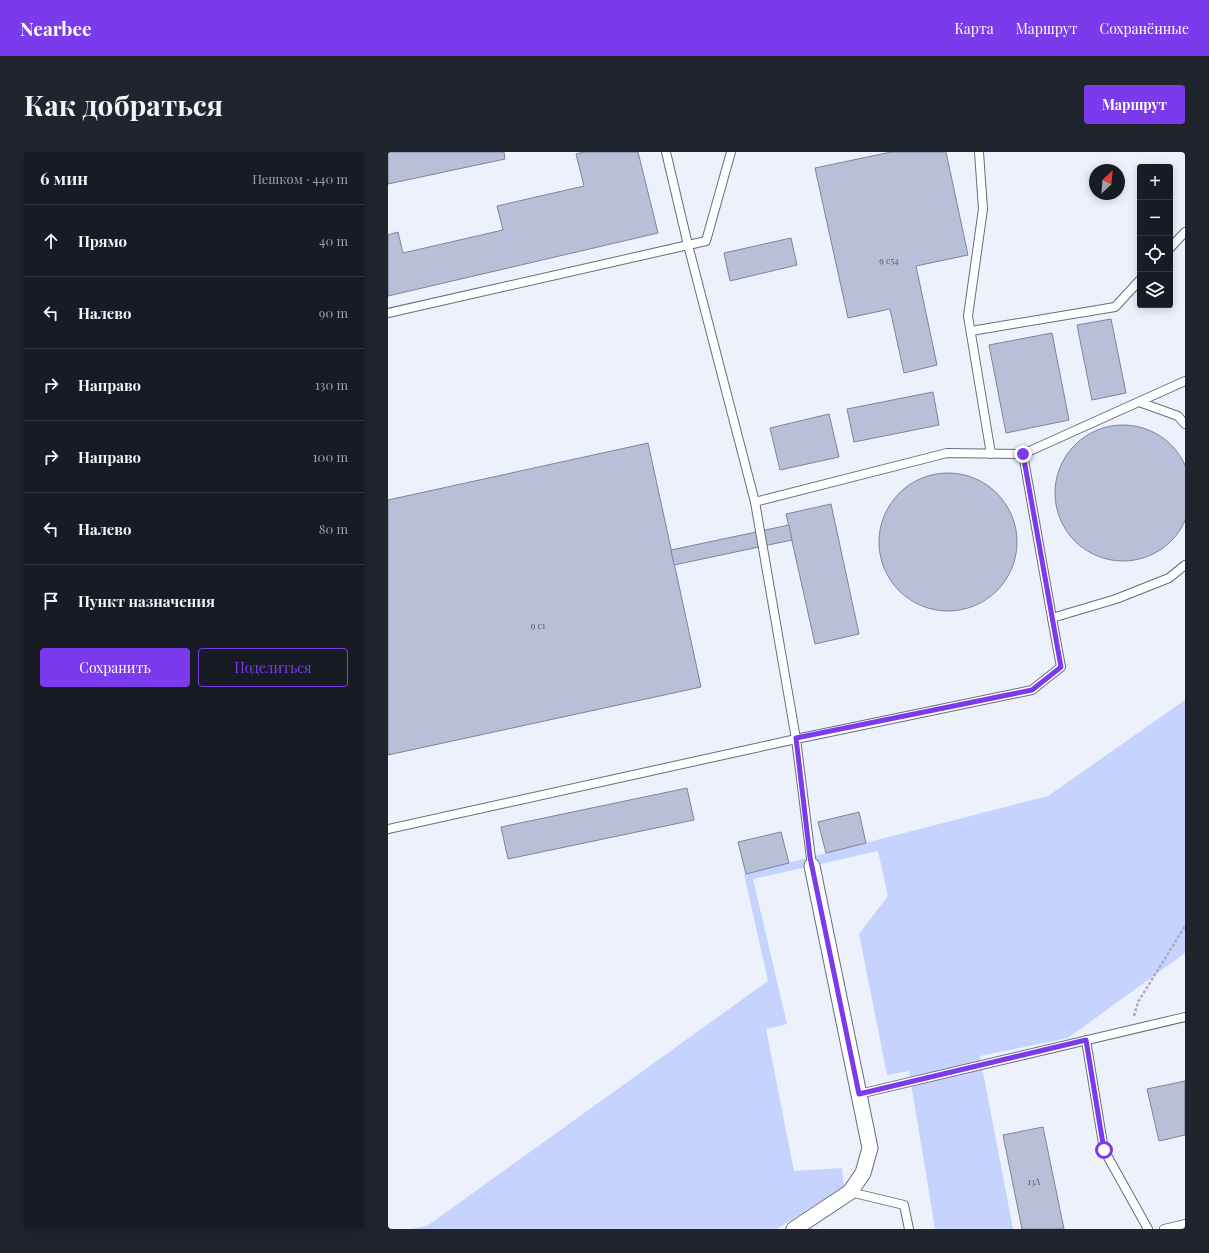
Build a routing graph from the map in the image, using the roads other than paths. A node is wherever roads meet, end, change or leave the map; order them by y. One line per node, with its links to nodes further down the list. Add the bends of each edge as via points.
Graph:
1 (666, 152): 5 (lane)
2 (731, 152): 5 (lane, via 706,241)
3 (980, 152): 9 (lane, via 983,209 968,316)
4 (1185, 232): 6 (lane)
5 (688, 245): 8 (lane); 15 (lane)
6 (1173, 245)
7 (1137, 283): 9 (lane, via 1115,307)
8 (388, 313)
9 (971, 331): 13 (lane)
10 (1185, 381): 11 (lane)
11 (1139, 402): 12 (lane, via 1178,416); 14 (lane)
12 (1185, 424)
13 (991, 454): 14 (lane); 15 (lane, via 947,454)
14 (1023, 454): 17 (lane)
15 (755, 502): 18 (lane)
16 (1185, 565): 17 (lane, via 1168,578 1116,599)
17 (1052, 618): 18 (lane, via 1061,667 1032,690)
18 (796, 738): 19 (lane); 20 (lane)
19 (388, 829)
20 (812, 866): 23 (street)
21 (1185, 1017): 22 (lane)
22 (1086, 1040): 23 (lane); 28 (lane, via 1104,1150)
23 (859, 1094): 24 (street, via 870,1148 863,1173)
24 (850, 1192): 26 (street); 27 (lane, via 904,1205)
25 (1185, 1224): 29 (lane)
26 (794, 1229)
27 (909, 1229)
28 (1148, 1229)
29 (1164, 1229)

